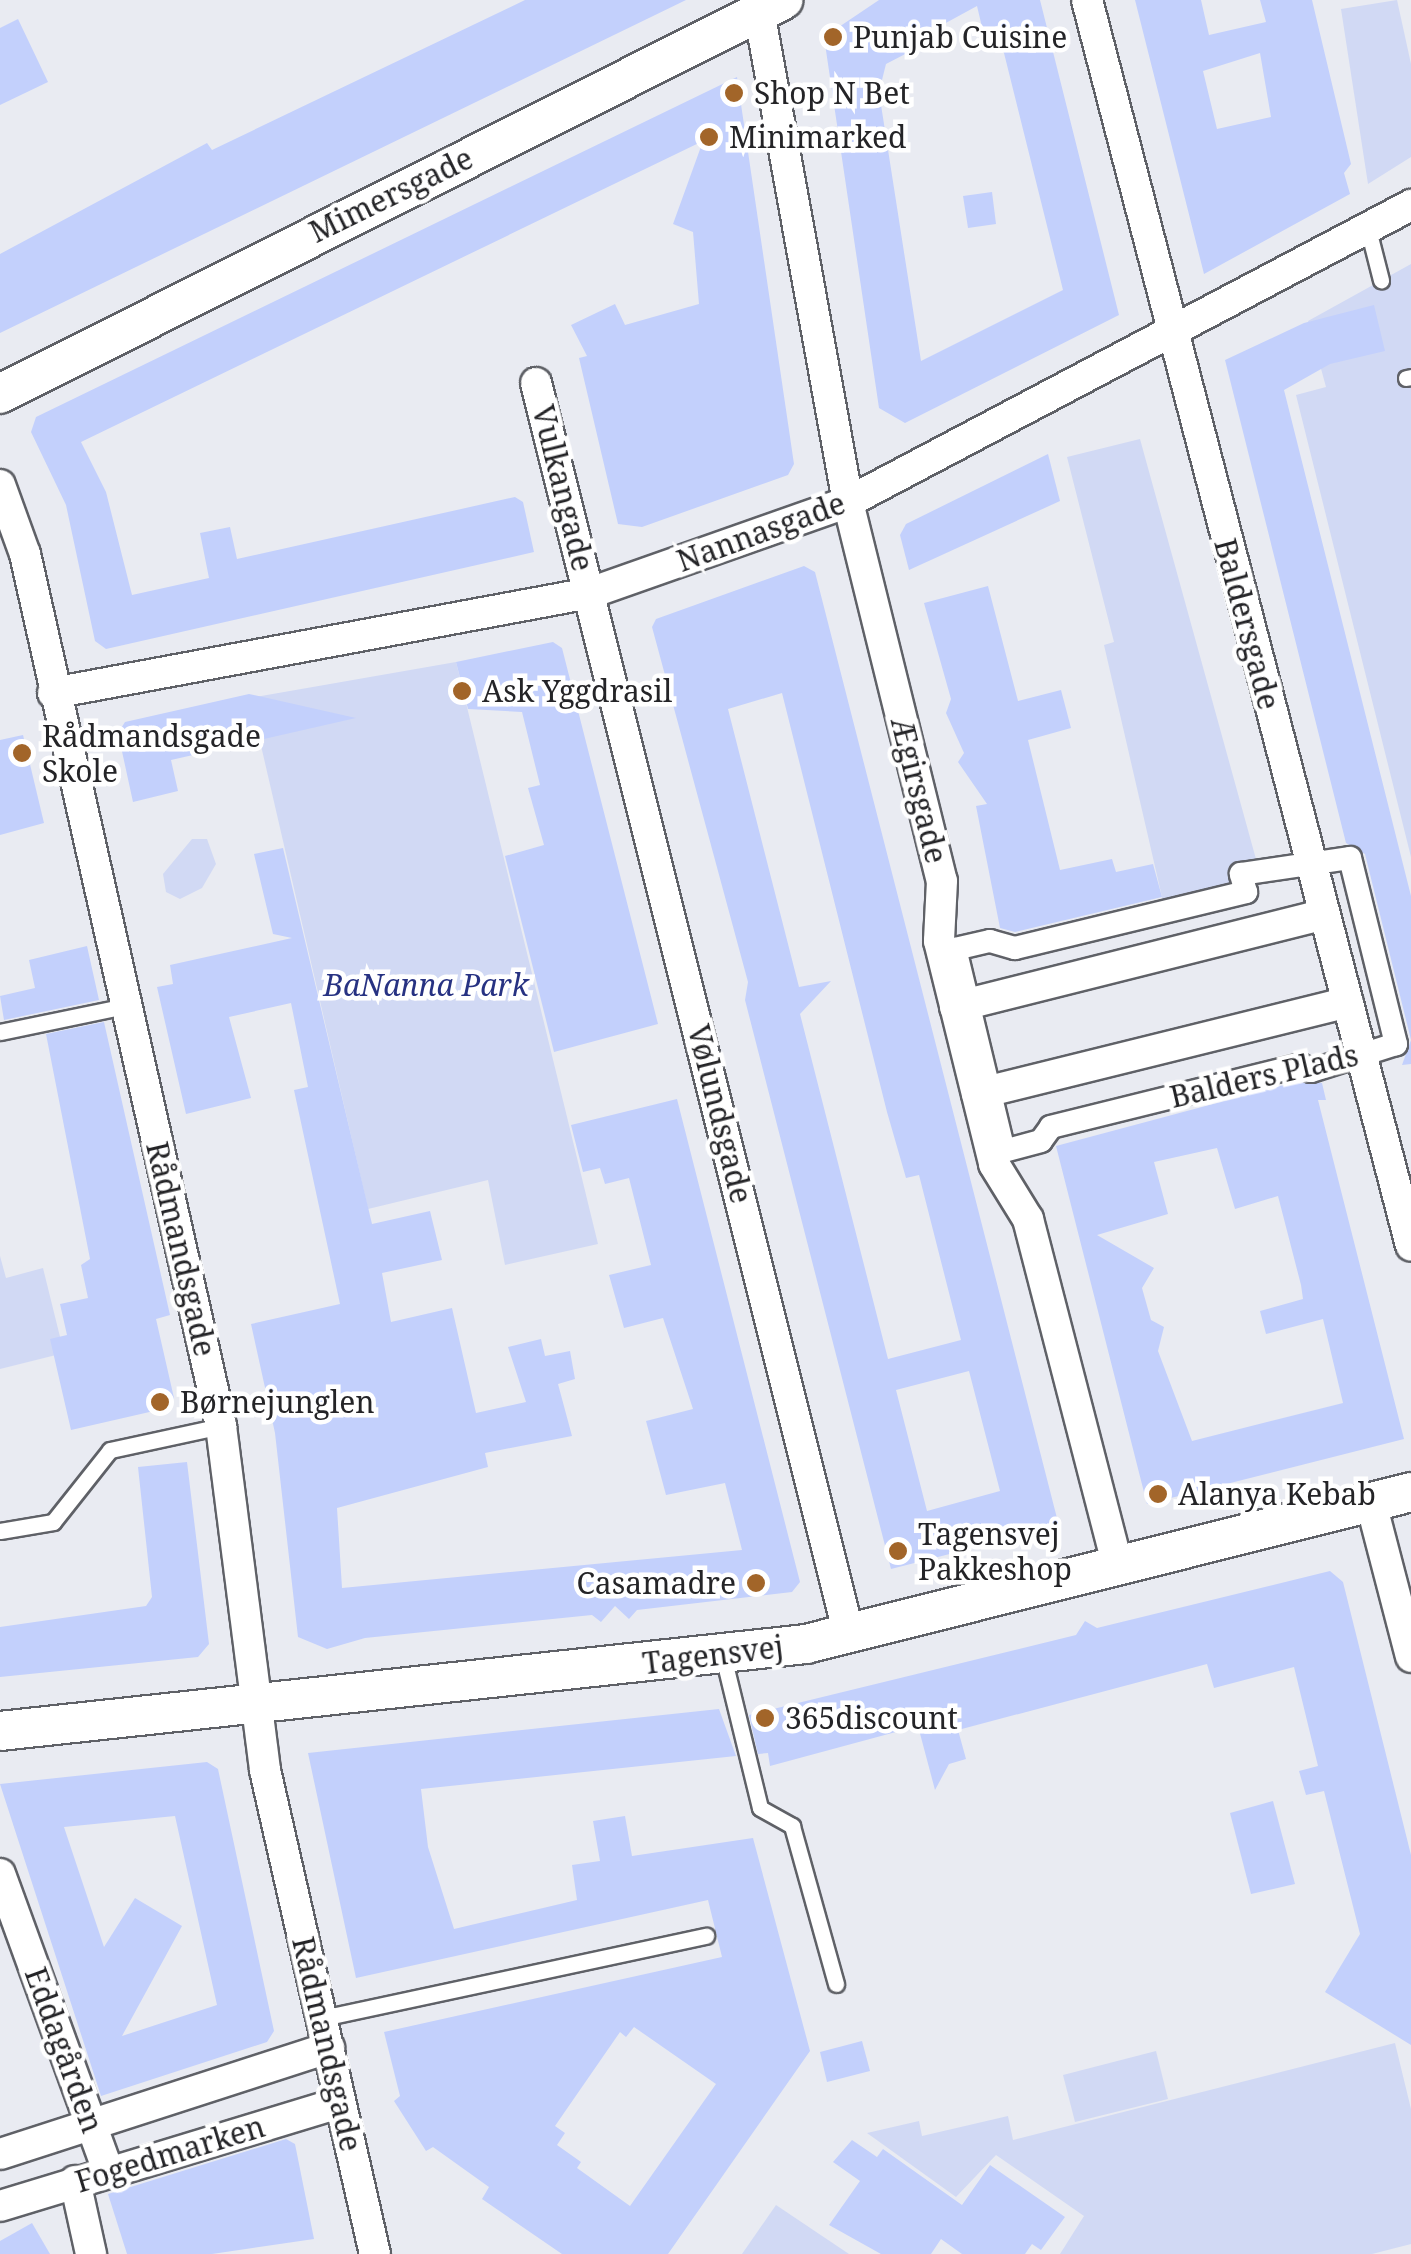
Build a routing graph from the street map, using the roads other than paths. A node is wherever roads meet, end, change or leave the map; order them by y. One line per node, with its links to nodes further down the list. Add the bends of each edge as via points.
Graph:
1 (1087, 0): 6 (street, Baldersgade)
2 (768, 4): 8 (street, Mimersgade); 10 (street, Ægirsgade)
3 (1411, 204): 4 (street, Nannasgade)
4 (1368, 229): 5 (lane); 6 (street, Nannasgade)
5 (1381, 280)
6 (1172, 337): 10 (street, Nannasgade); 13 (street, Baldersgade)
7 (536, 383): 11 (street, Vulkangade)
8 (0, 394)
9 (0, 485): 12 (street, Rådmandsgade, via 24,554)
10 (848, 502): 11 (street, Nannasgade); 17 (street, Ægirsgade, via 942,882 939,941)
11 (590, 593): 12 (street, Nannasgade); 27 (street, Vølundsgade)
12 (53, 692): 16 (street, Rådmandsgade)
13 (1309, 860): 14 (street, Baldersgade); 17 (street, Balders Plads, via 1241,874 1246,892 1200,904 1014,948 990,941 955,949); 19 (street, Balders Plads, via 1350,858 1396,1044)
14 (1324, 914): 15 (street, Baldersgade); 17 (street)
15 (1348, 1002): 19 (street, Baldersgade); 20 (street, Balders Plads)
16 (125, 1006): 18 (lane); 22 (street, Rådmandsgade)
17 (960, 1006): 20 (street, Ægirsgade)
18 (0, 1032)
19 (1362, 1054): 20 (street, Balders Plads, via 1051,1127 1040,1141 1004,1151); 21 (street, Baldersgade)
20 (982, 1093): 26 (street, Ægirsgade, via 994,1164 1028,1220)
21 (1411, 1246)
22 (222, 1426): 25 (lane, via 110,1450 54,1522); 30 (street, Rådmandsgade)
23 (1411, 1492): 24 (street, Tagensvej)
24 (1372, 1503): 26 (street, Tagensvej); 29 (street)
25 (0, 1531)
26 (1118, 1567): 27 (street, Tagensvej)
27 (850, 1636): 28 (street, Tagensvej)
28 (722, 1656): 30 (street, Tagensvej); 34 (lane, via 760,1808 792,1826)
29 (1411, 1657)
30 (257, 1704): 31 (street, Tagensvej); 35 (street, Rådmandsgade)
31 (0, 1731)
32 (0, 1874): 38 (street, Eddagården)
33 (706, 1936): 35 (lane)
34 (836, 1984)
35 (322, 2018): 36 (street, Rådmandsgade)
36 (328, 2048): 37 (street, Rådmandsgade); 38 (street, Fogedmarken)
37 (340, 2104): 40 (street, Fogedmarken); 44 (street, Rådmandsgade)
38 (91, 2125): 39 (street, Fogedmarken); 40 (street, Eddagården)
39 (0, 2154)
40 (108, 2170): 41 (street, Fogedmarken)
41 (75, 2181): 42 (street, Fogedmarken); 43 (street)
42 (0, 2206)
43 (92, 2254)
44 (375, 2254)

